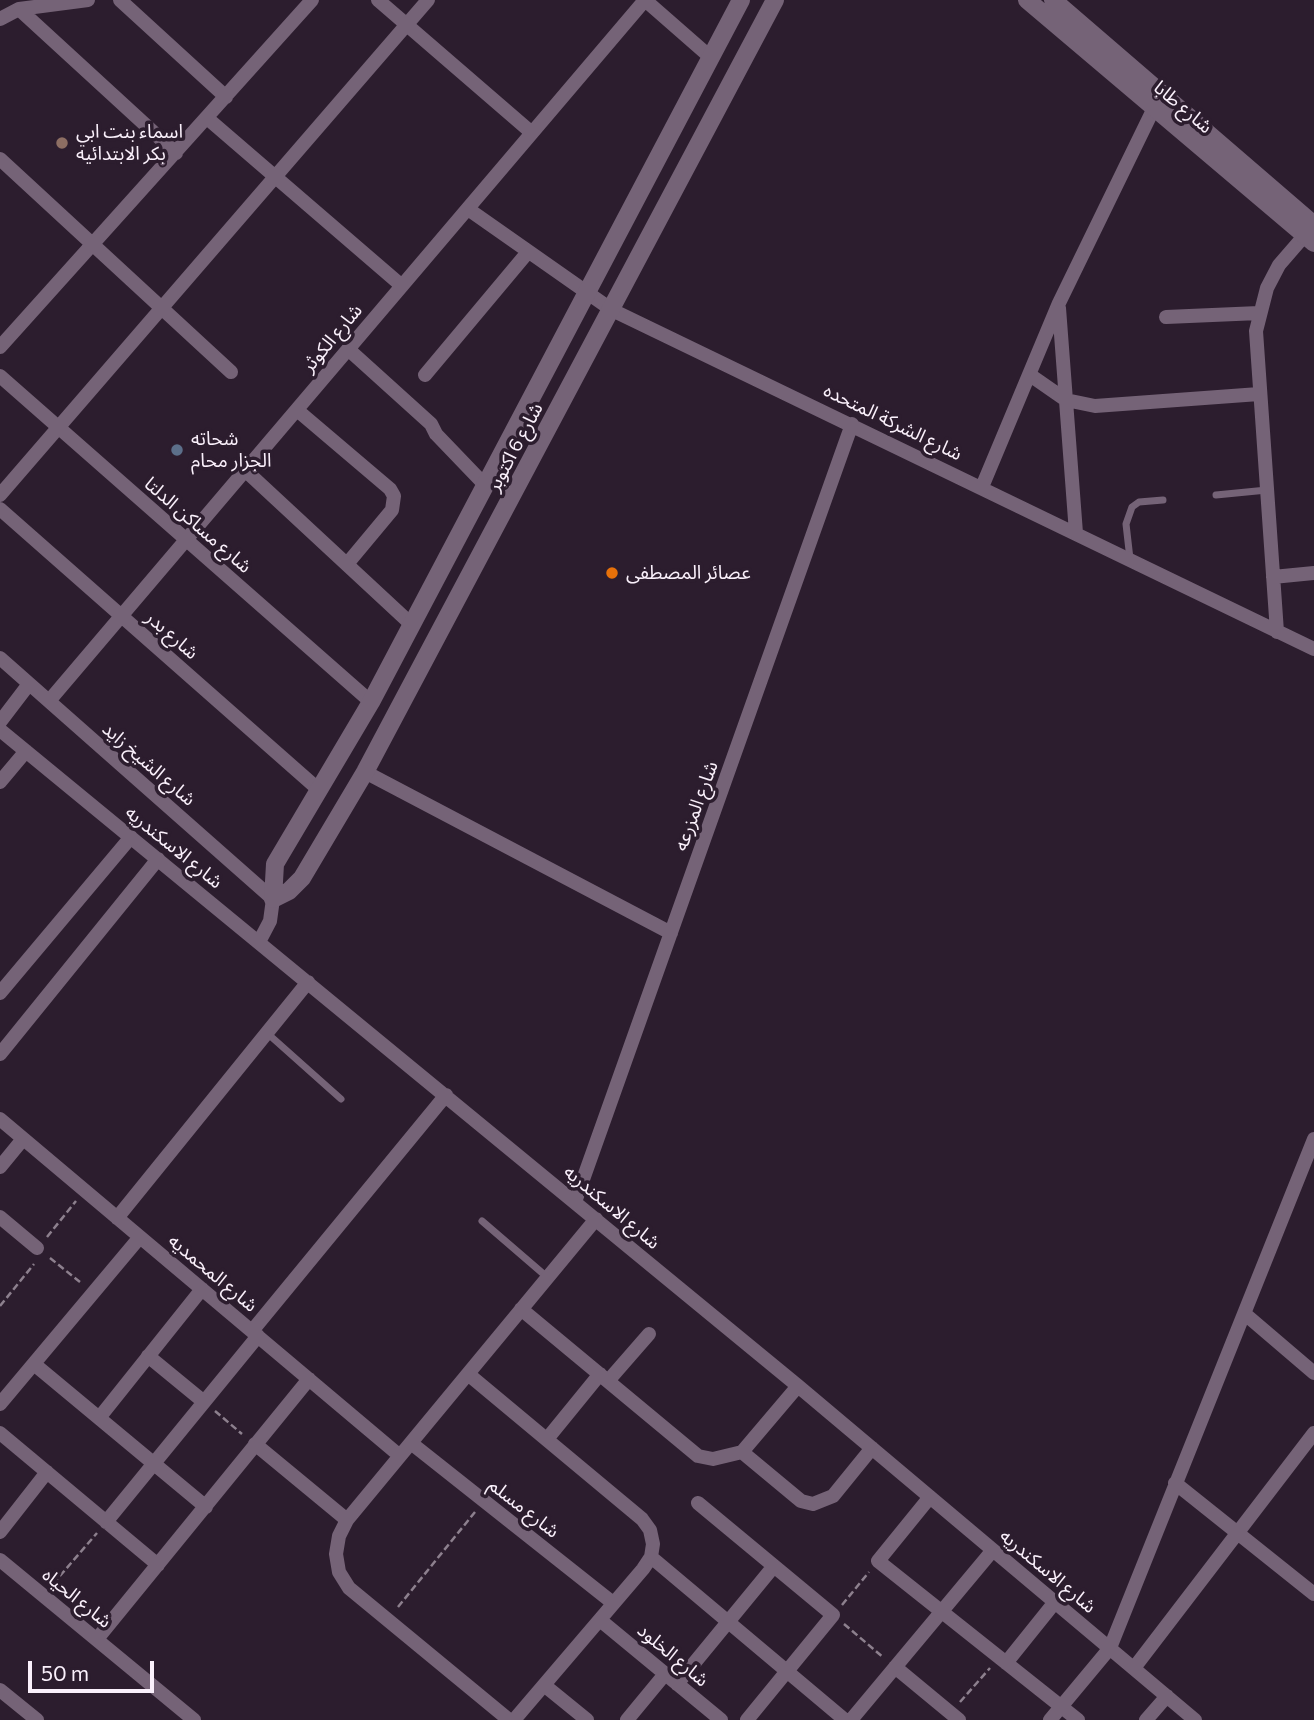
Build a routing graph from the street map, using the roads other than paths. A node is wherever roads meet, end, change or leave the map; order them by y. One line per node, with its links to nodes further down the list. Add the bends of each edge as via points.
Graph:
1 (88, 0): 11 (street)
2 (120, 0): 15 (street)
3 (313, 0): 15 (street)
4 (378, 0): 13 (street)
5 (428, 0): 13 (street)
6 (645, 0): 14 (street); 18 (street, شارع الكوثر)
7 (741, 0): 14 (street, شارع 6 اكتوبر)
8 (775, 0): 30 (street, شارع 6 اكتوبر)
9 (1027, 0): 16 (street, شارع طابا)
10 (1053, 0): 23 (street, شارع طابا)
11 (19, 9): 12 (street); 19 (street)
12 (0, 19)
13 (407, 25): 18 (street); 21 (street)
14 (709, 56): 27 (street, شارع 6 اكتوبر)
15 (226, 97): 17 (street)
16 (1153, 110): 23 (street, شارع طابا); 28 (street)
17 (207, 118): 19 (street); 21 (street)
18 (532, 133): 22 (street, شارع الكوثر)
19 (176, 153): 24 (street)
20 (0, 159): 24 (street)
21 (275, 176): 26 (street); 29 (street)
22 (468, 209): 25 (street, شارع الشركة المتحده); 26 (street, شارع الكوثر)
23 (1311, 234): 31 (street, via 1279,265)
24 (93, 244): 29 (street); 33 (street)
25 (528, 253): 27 (street, شارع الشركة المتحده); 36 (street)
26 (402, 286): 34 (street, شارع الكوثر)
27 (584, 292): 30 (street, شارع الشركة المتحده); 45 (street, شارع 6 اكتوبر)
28 (1059, 303): 37 (street); 40 (street)
29 (161, 308): 35 (street); 43 (street)
30 (612, 310): 42 (street, شارع الشركة المتحده); 69 (street, شارع 6 اكتوبر)
31 (1259, 313): 32 (street); 39 (street)
32 (1166, 317)
33 (0, 347)
34 (348, 349): 41 (street, شارع الكوثر); 45 (street, via 431,424)
35 (231, 372)
36 (425, 375)
37 (1030, 375): 40 (street); 46 (street)
38 (0, 376): 43 (street, شارع مساكن الدلتا)
39 (1259, 394): 40 (street, via 1095,406); 47 (street)
40 (1066, 400): 52 (street)
41 (297, 410): 44 (street, شارع الكوثر); 55 (street, via 394,496 392,510)
42 (852, 424): 46 (street, شارع الشركة المتحده); 75 (street, شارع المزرعه)
43 (58, 428): 48 (street); 53 (street, شارع مساكن الدلتا)
44 (245, 470): 53 (street, شارع الكوثر); 55 (street)
45 (484, 484): 59 (street, شارع 6 اكتوبر)
46 (982, 487): 52 (street, شارع الشركة المتحده)
47 (1267, 491): 49 (lane); 57 (street)
48 (0, 495)
49 (1216, 495)
50 (1163, 500): 54 (lane, via 1139,502 1127,515)
51 (0, 509): 58 (street, شارع بدر)
52 (1076, 533): 54 (street, شارع الشركة المتحده)
53 (186, 539): 58 (street, شارع الكوثر); 65 (street, شارع مساكن الدلتا)
54 (1130, 560): 60 (street, شارع الشركة المتحده)
55 (347, 564): 59 (street)
56 (1314, 573): 57 (street)
57 (1273, 577): 60 (street)
58 (121, 616): 64 (street, شارع الكوثر); 71 (street, شارع بدر)
59 (411, 624): 65 (street, شارع 6 اكتوبر)
60 (1277, 632): 61 (street, شارع الشركة المتحده)
61 (1314, 649)
62 (0, 658): 63 (street, شارع الشيخ زايد)
63 (29, 684): 64 (street, شارع الشيخ زايد); 66 (street)
64 (49, 701): 74 (street, شارع الشيخ زايد)
65 (371, 702): 71 (street, شارع 6 اكتوبر)
66 (0, 722)
67 (0, 730): 68 (street, شارع الاسكندريه)
68 (26, 751): 70 (street); 72 (street, شارع الاسكندريه)
69 (365, 772): 74 (street, شارع 6 اكتوبر, via 302,878); 75 (street)
70 (0, 782)
71 (319, 790): 74 (street, شارع 6 اكتوبر, via 275,864)
72 (131, 837): 73 (street, شارع الاسكندريه); 78 (street)
73 (158, 859): 76 (street, شارع الاسكندريه); 80 (street)
74 (273, 899): 76 (street, شارع 6 اكتوبر, via 270,921)
75 (671, 933): 87 (street, شارع المزرعه)
76 (259, 942): 77 (street, شارع الاسكندريه)
77 (308, 982): 79 (street); 81 (street, شارع الاسكندريه)
78 (0, 993)
79 (267, 1032): 82 (lane); 89 (street)
80 (0, 1054)
81 (446, 1095): 87 (street, شارع الاسكندريه); 98 (street)
82 (341, 1099)
83 (0, 1119): 84 (street, شارع المحمديه)
84 (23, 1139): 86 (street); 89 (street, شارع المحمديه)
85 (1314, 1139): 97 (street)
86 (0, 1167)
87 (575, 1202): 90 (street, شارع الاسكندريه)
88 (0, 1217): 93 (street)
89 (117, 1218): 92 (street, شارع المحمديه)
90 (596, 1219): 94 (street); 106 (street, شارع الاسكندريه)
91 (482, 1221): 94 (lane)
92 (140, 1237): 95 (street, شارع المحمديه); 101 (street)
93 (40, 1250)
94 (547, 1277): 96 (street)
95 (202, 1289): 98 (street, شارع المحمديه); 100 (street)
96 (522, 1309): 103 (street); 104 (street)
97 (1245, 1314): 102 (street); 120 (street)
98 (255, 1334): 105 (street, شارع المحمديه); 107 (street)
99 (649, 1334): 104 (street)
100 (148, 1356): 107 (street); 109 (street)
101 (34, 1364): 108 (street); 109 (street)
102 (1314, 1373)
103 (468, 1374): 112 (street); 113 (street)
104 (604, 1378): 112 (street); 116 (street, via 698,1456 713,1459)
105 (309, 1379): 114 (street); 117 (street, شارع المحمديه)
106 (798, 1386): 115 (street, شارع الاسكندريه); 116 (street)
107 (204, 1402): 118 (street)
108 (0, 1404)
109 (99, 1418): 118 (street)
110 (0, 1433): 119 (street)
111 (1314, 1433): 127 (street)
112 (547, 1439): 129 (street, via 642,1519 650,1530)
113 (411, 1443): 117 (street); 135 (street, شارع مسلم)
114 (255, 1444): 123 (street); 124 (street)
115 (872, 1448): 116 (street, via 833,1496 813,1504 801,1501); 121 (street, شارع الاسكندريه)
116 (742, 1452)
117 (400, 1455): 124 (street)
118 (154, 1464): 123 (street); 125 (street)
119 (47, 1472): 125 (street); 126 (street)
120 (1175, 1483): 127 (street); 140 (street)
121 (930, 1497): 128 (street, شارع الاسكندريه); 136 (street, via 878,1561)
122 (698, 1503): 132 (street)
123 (206, 1507): 131 (street)
124 (347, 1520): 155 (street, via 337,1545 339,1572 349,1588)
125 (106, 1522): 131 (street)
126 (0, 1532)
127 (1237, 1533): 133 (street); 143 (street)
128 (993, 1550): 134 (street, شارع الاسكندريه); 136 (street)
129 (651, 1557): 135 (street); 138 (street)
130 (0, 1560): 139 (street, شارع الحياه)
131 (158, 1565): 139 (street)
132 (774, 1566): 138 (street); 144 (street, via 833,1615)
133 (1314, 1594)
134 (1055, 1602): 140 (street, شارع الاسكندريه); 141 (street)
135 (613, 1604): 137 (street)
136 (942, 1611): 141 (street); 142 (street)
137 (600, 1620): 145 (street, شارع الخلود); 147 (street)
138 (728, 1622): 144 (street); 146 (street)
139 (97, 1639): 154 (street, شارع الحياه)
140 (1110, 1648): 143 (street, شارع الاسكندريه); 150 (street)
141 (1003, 1660): 150 (street)
142 (895, 1667): 151 (street); 161 (street)
143 (1134, 1668): 149 (street, شارع الاسكندريه)
144 (787, 1671): 159 (street); 160 (street)
145 (665, 1674): 146 (street, شارع الخلود); 158 (street)
146 (677, 1684): 152 (street, شارع الخلود)
147 (544, 1685): 156 (street); 157 (street)
148 (0, 1690): 153 (street)
149 (1167, 1696): 164 (street); 165 (street, شارع الاسكندريه)
150 (1061, 1706): 162 (street); 163 (street)
151 (955, 1717)
152 (719, 1719)
153 (37, 1720)
154 (194, 1720)
155 (509, 1720)
156 (514, 1720)
157 (587, 1720)
158 (627, 1720)
159 (747, 1720)
160 (845, 1720)
161 (851, 1720)
162 (1050, 1720)
163 (1078, 1720)
164 (1146, 1720)
165 (1195, 1720)

